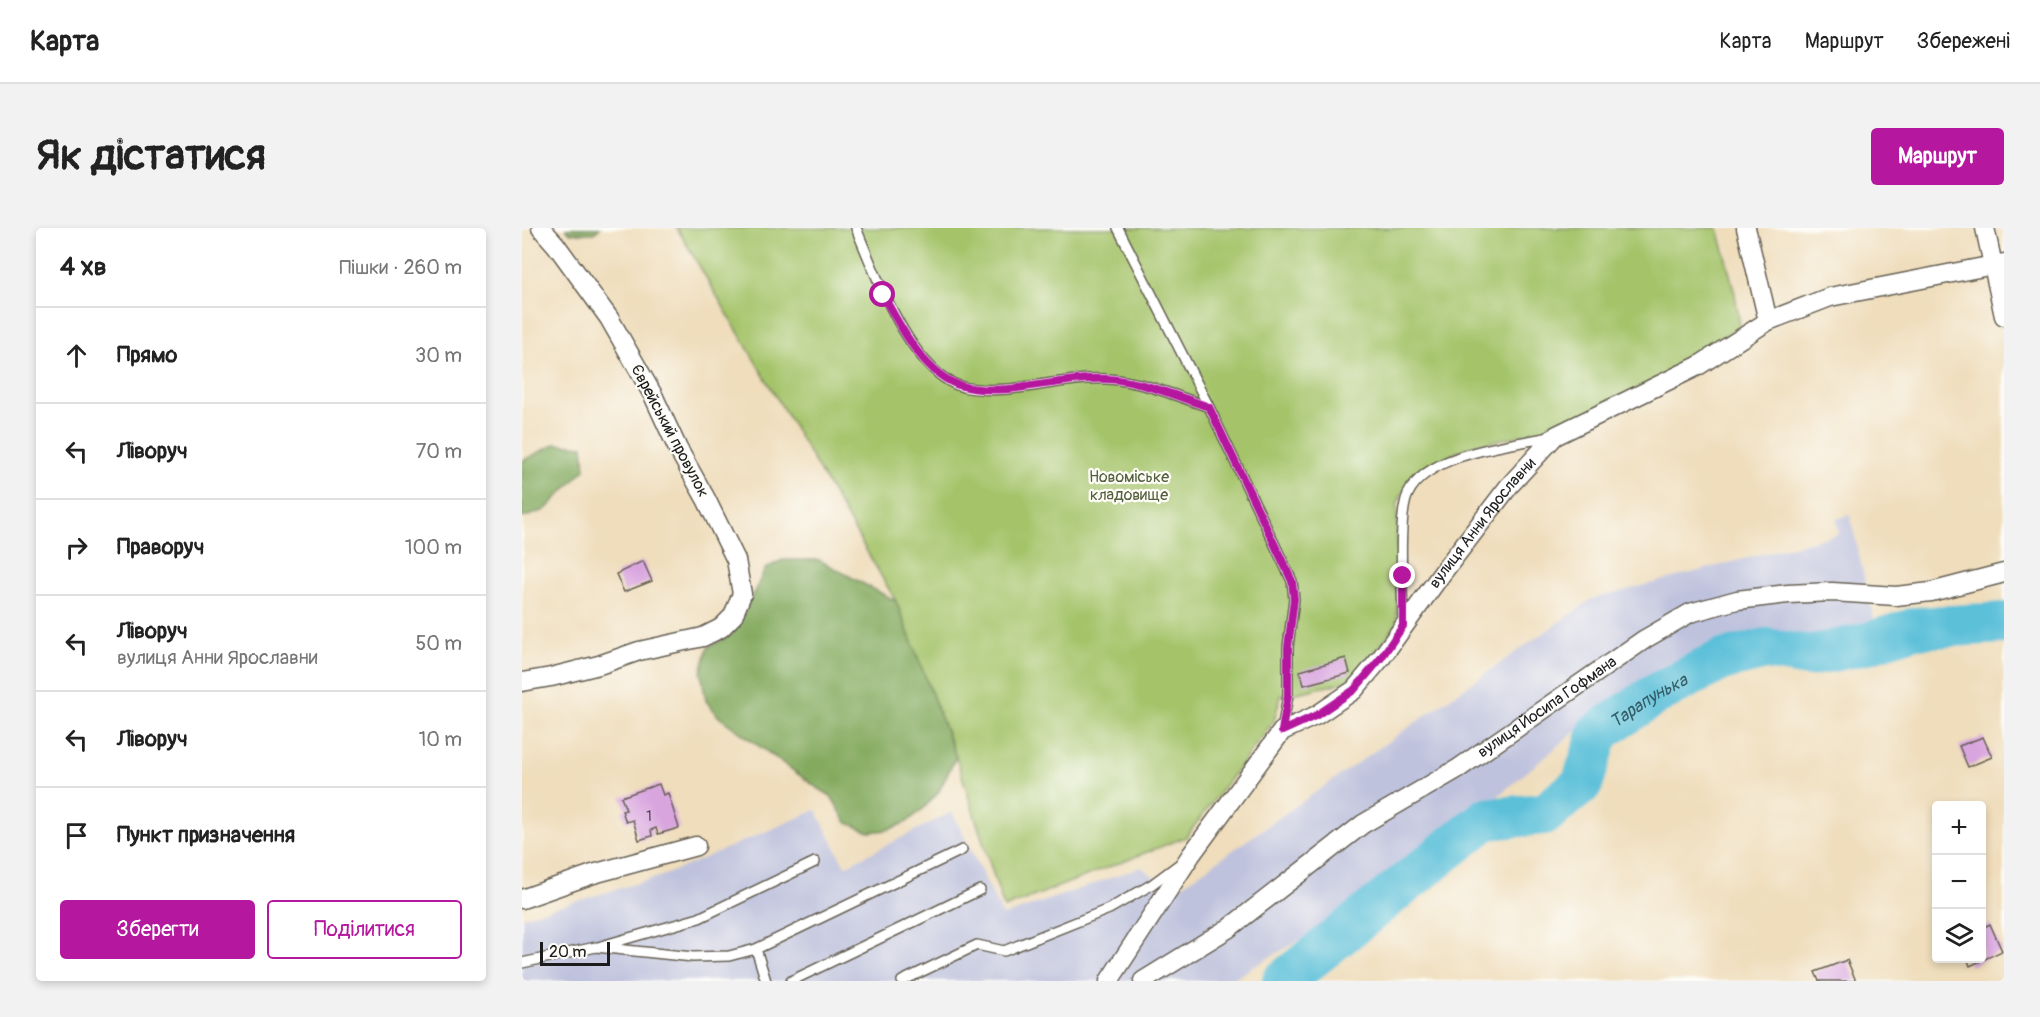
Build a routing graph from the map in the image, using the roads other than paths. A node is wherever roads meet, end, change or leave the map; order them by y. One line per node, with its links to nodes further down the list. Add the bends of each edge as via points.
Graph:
1 (541, 228): 13 (street, Єврейський провулок, via 609,318 653,395 736,560 742,594 732,616 721,628 703,637)
2 (856, 228): 9 (lane, via 883,295 904,332 945,379 979,389 1008,389 1109,379 1138,384)
3 (1118, 228): 9 (lane)
4 (1746, 228): 8 (street)
5 (1985, 228): 6 (street)
6 (1998, 264): 7 (street); 8 (street, вулиця Анни Ярославни, via 1830,297)
7 (2004, 316)
8 (1768, 321): 10 (street, вулиця Анни Ярославни, via 1698,366)
9 (1209, 407): 14 (lane, via 1292,581 1288,695)
10 (1555, 436): 12 (street, вулиця Анни Ярославни, via 1509,486); 12 (lane, via 1469,454 1437,466 1413,485 1405,502 1403,525)
11 (2004, 573): 28 (street, вулиця Йосипа Гофмана, via 1931,592 1896,596 1788,594 1737,600 1690,613 1645,639 1460,768 1363,824 1229,928)
12 (1403, 626): 14 (street, вулиця Анни Ярославни, via 1354,690 1317,715)
13 (522, 682)
14 (1282, 731): 17 (street, вулиця Анни Ярославни)
15 (696, 846): 20 (street, via 593,874)
16 (962, 850): 22 (lane)
17 (1191, 855): 26 (lane, via 1151,885 1109,909 1004,951 977,945); 27 (street, вулиця Анни Ярославни)
18 (815, 862): 21 (lane, via 699,918)
19 (980, 890): 25 (lane)
20 (522, 899)
21 (596, 947): 22 (lane, via 693,957 729,956); 23 (lane)
22 (756, 949): 24 (lane)
23 (522, 963)
24 (766, 981)
25 (791, 981)
26 (902, 981)
27 (1109, 981)
28 (1143, 981)

